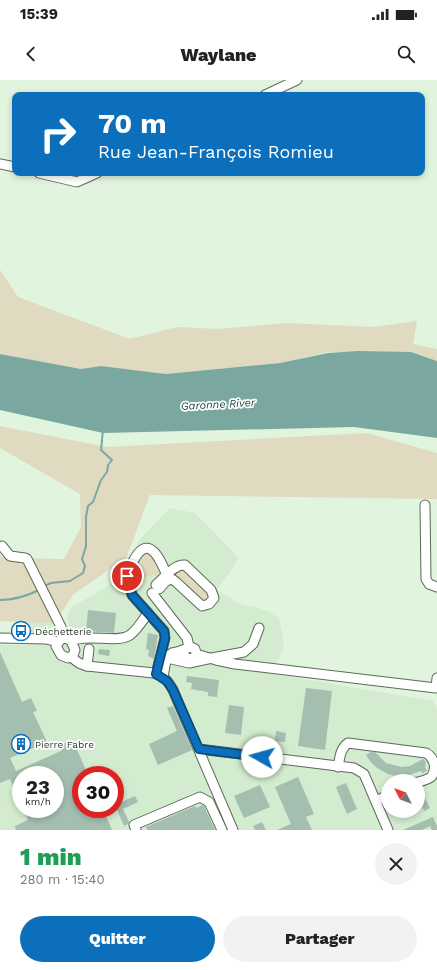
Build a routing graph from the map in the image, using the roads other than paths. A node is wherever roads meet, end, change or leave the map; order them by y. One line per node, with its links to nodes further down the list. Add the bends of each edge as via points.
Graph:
1 (297, 80): 2 (street)
2 (271, 92)
3 (0, 164): 4 (street)
4 (12, 166)
5 (52, 176): 6 (street, via 77,182)
6 (90, 176)
7 (425, 505): 10 (street, via 426,579 429,584)
8 (2, 546): 15 (street, via 10,556 27,559 61,627)
9 (167, 575): 11 (street); 11 (street, via 177,567 185,565 211,590 214,600 207,606 202,606 172,580 166,581); 12 (street, via 154,551 146,548 138,553 127,578 132,595)
10 (437, 587)
11 (156, 590): 16 (street, via 161,605 187,638)
12 (148, 613): 15 (street, via 126,637 83,637); 24 (street, via 164,631 165,636)
13 (259, 628): 22 (street, via 252,644 244,652)
14 (0, 638): 15 (street)
15 (64, 640): 20 (street, via 74,650); 20 (street, via 57,648 65,658)
16 (189, 646): 18 (street); 19 (street, via 195,649)
17 (90, 649): 23 (street)
18 (177, 652): 19 (street, via 189,659 194,658); 21 (street)
19 (196, 654): 22 (street)
20 (71, 657): 23 (street)
21 (167, 658): 22 (street, via 189,663); 24 (street)
22 (210, 658): 25 (street, via 236,664 436,688)
23 (87, 666): 24 (street)
24 (160, 675): 26 (street, via 173,690)
25 (437, 678)
26 (199, 749): 27 (street); 33 (street)
27 (338, 766): 28 (street, via 340,753 348,743 426,753 437,764 431,777); 30 (street, via 354,768 364,774)
28 (425, 779)
29 (381, 798): 30 (street)
30 (376, 801): 34 (street)
31 (136, 830): 32 (street, via 134,825 200,797 209,802)
32 (222, 830)
33 (233, 830)
34 (388, 830)

